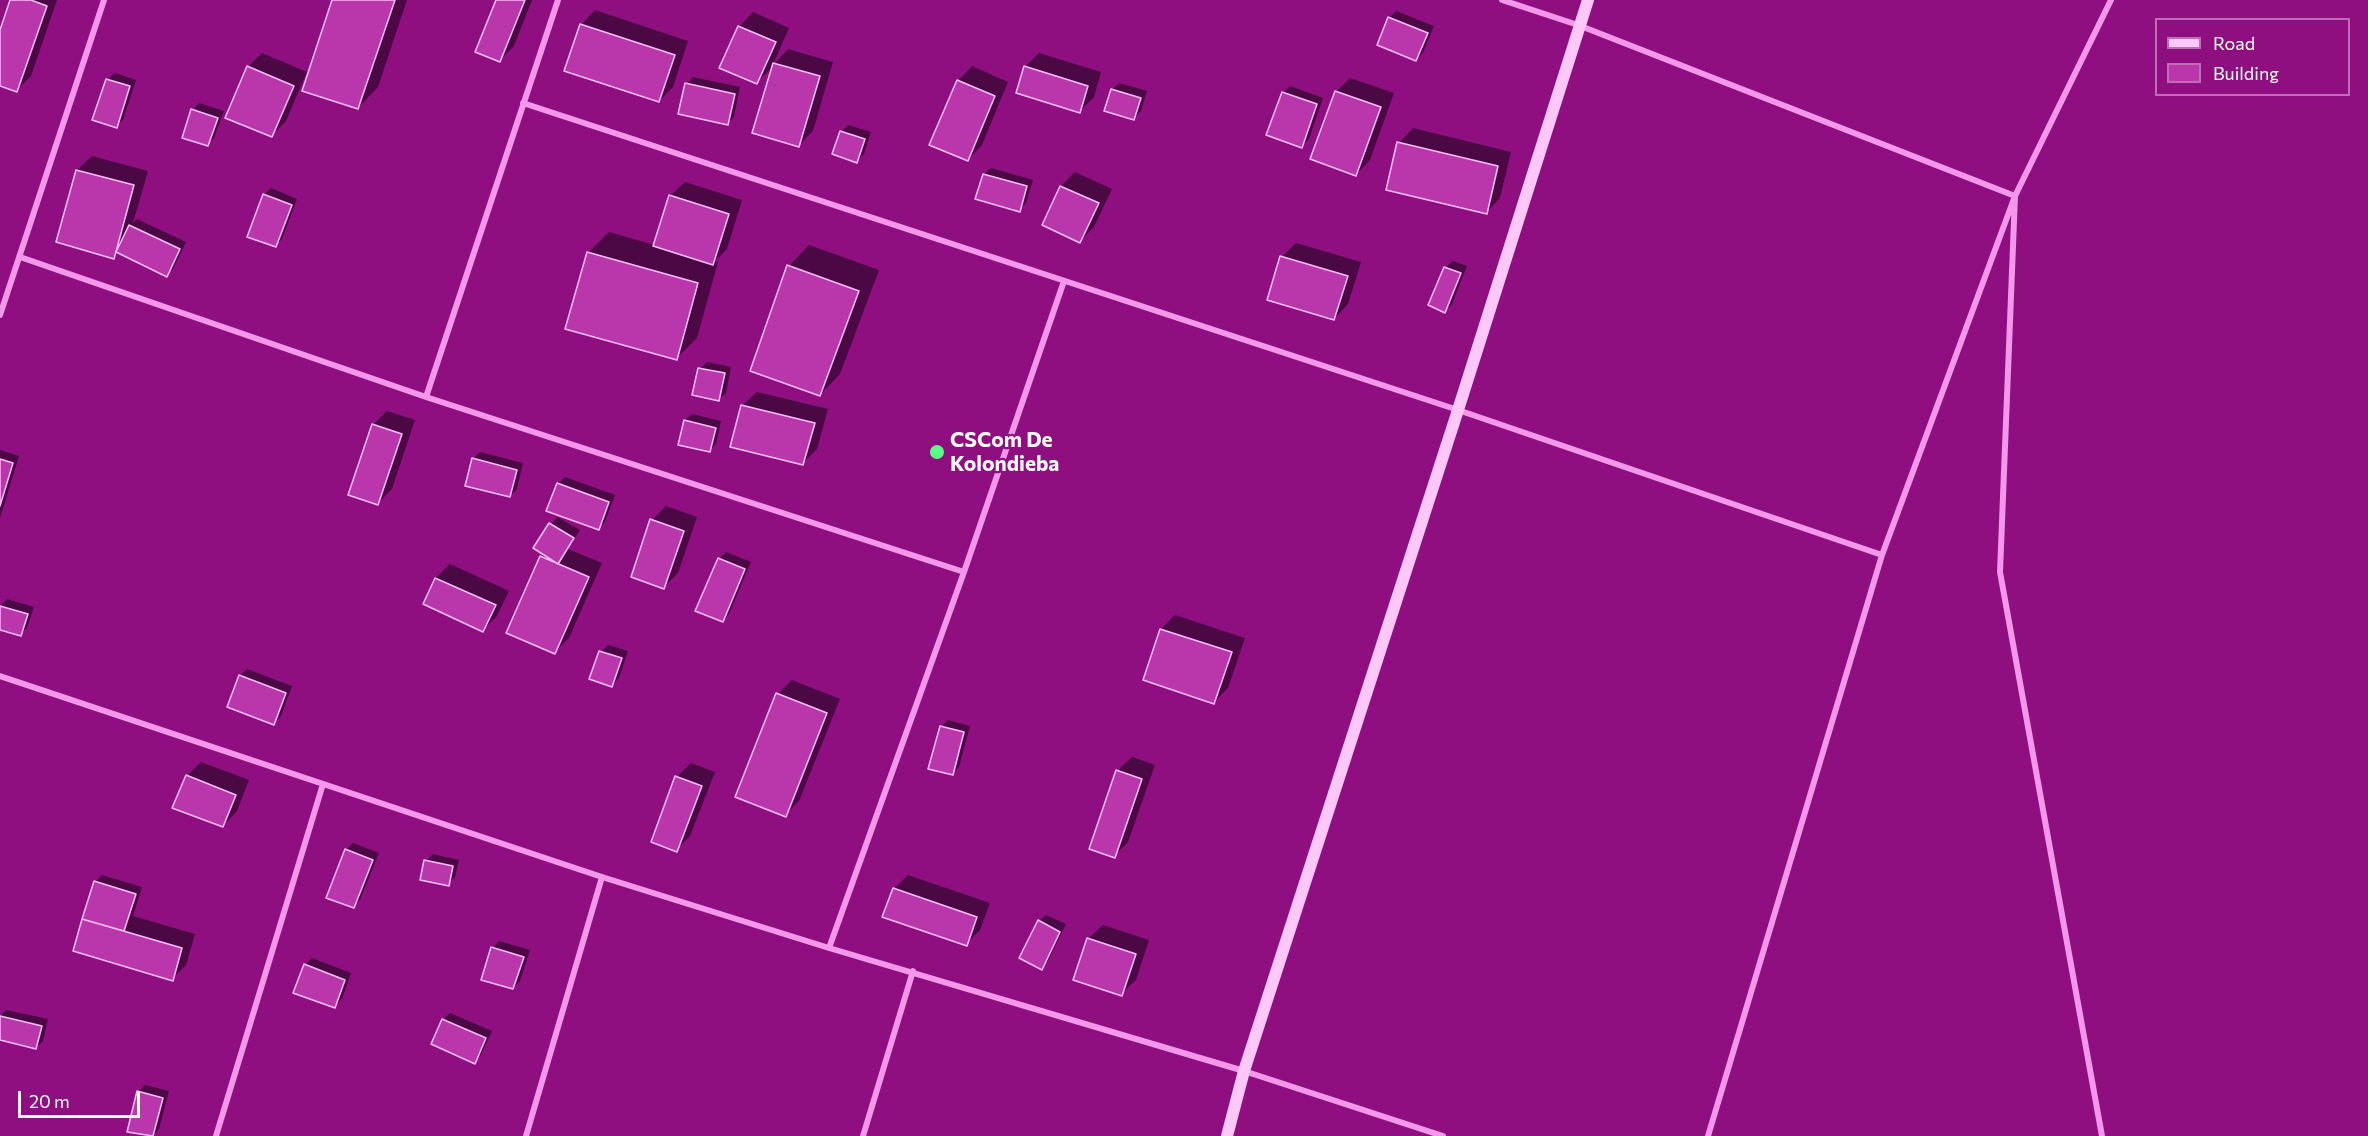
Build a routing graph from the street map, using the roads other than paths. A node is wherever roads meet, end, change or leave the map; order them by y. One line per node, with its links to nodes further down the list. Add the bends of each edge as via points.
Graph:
1 (104, 0): 9 (street)
2 (558, 0): 7 (street)
3 (1502, 0): 6 (street)
4 (1588, 0): 6 (street)
5 (2111, 0): 8 (street)
6 (1578, 25): 8 (street); 13 (street)
7 (523, 103): 10 (street); 12 (street)
8 (2014, 196): 14 (street); 28 (street, via 2000,572)
9 (20, 256): 11 (street); 12 (street)
10 (1064, 281): 13 (street); 15 (street)
11 (0, 315)
12 (426, 397): 15 (street)
13 (1458, 410): 14 (street); 21 (street)
14 (1882, 555): 27 (street)
15 (964, 572): 19 (street)
16 (0, 676): 17 (street)
17 (323, 784): 18 (street); 22 (street)
18 (602, 877): 19 (street); 23 (street)
19 (829, 948): 20 (street)
20 (913, 971): 21 (street); 24 (street)
21 (1245, 1071): 25 (street); 26 (street)
22 (216, 1136)
23 (526, 1136)
24 (863, 1136)
25 (1227, 1136)
26 (1443, 1136)
27 (1708, 1136)
28 (2102, 1136)

